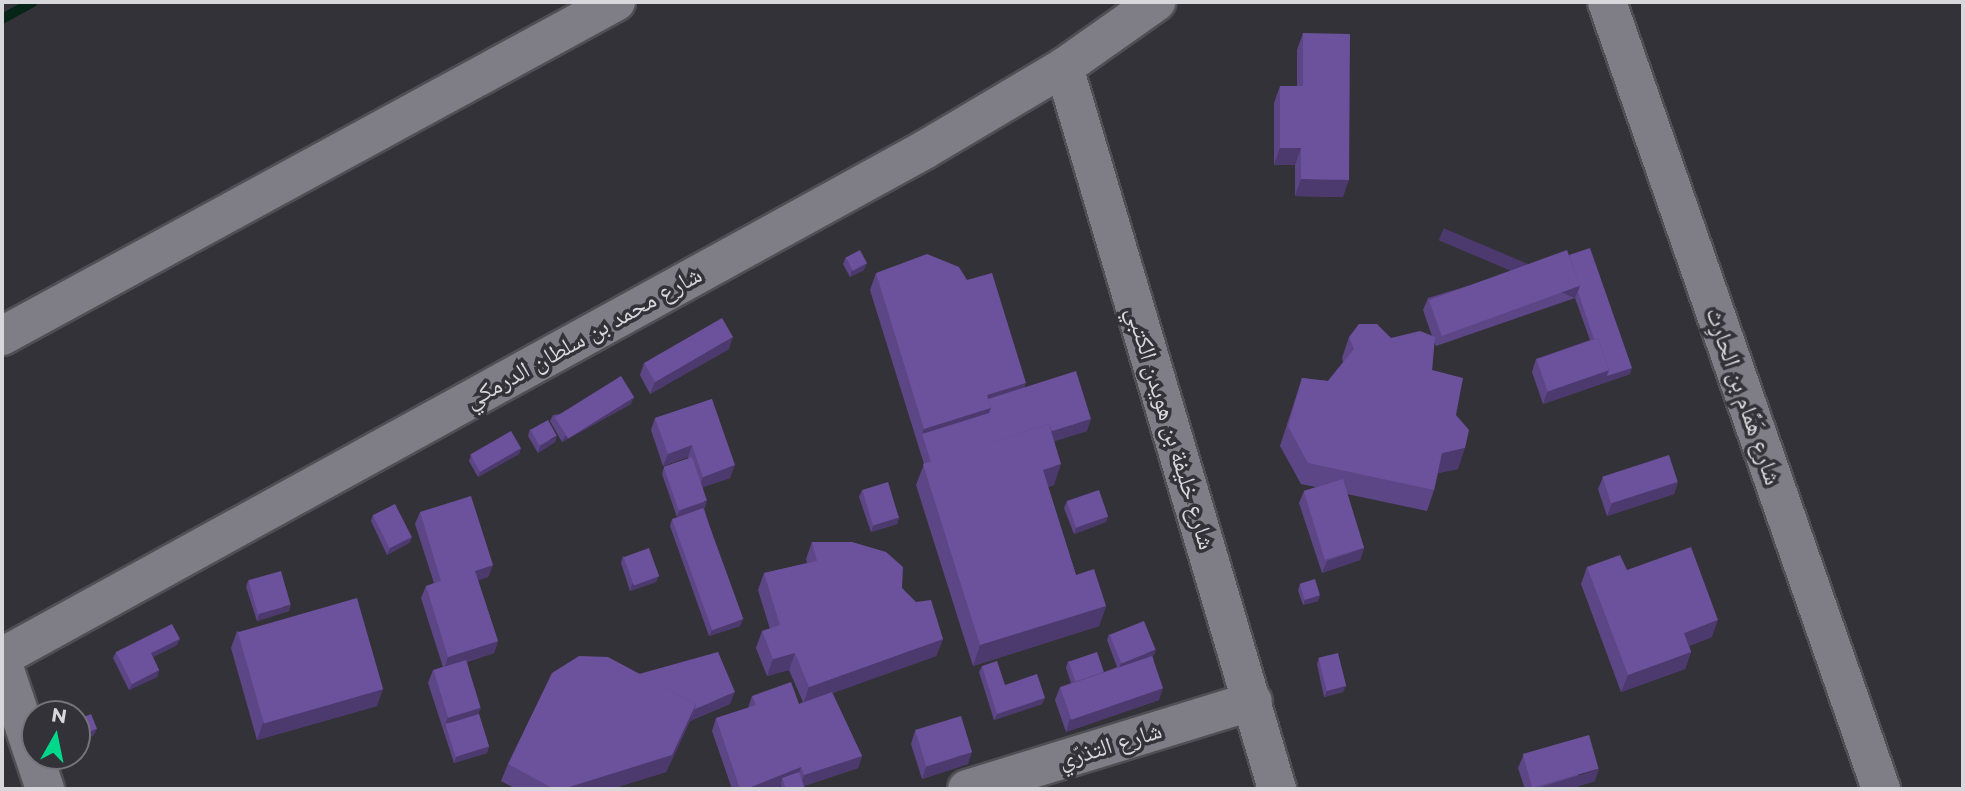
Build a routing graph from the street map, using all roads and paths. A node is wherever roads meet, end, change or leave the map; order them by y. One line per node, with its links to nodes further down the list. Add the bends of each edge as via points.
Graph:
1 (616, 2): 5 (street)
2 (1156, 2): 4 (street, شارع محمد بن سلطان الدرمكي)
3 (1607, 2): 11 (street, شارع هَمَّام بن الحارِث)
4 (1064, 67): 6 (street, شارع محمد بن سلطان الدرمكي); 7 (street, شارع خليفة بن هويدن الكتبي)
5 (2, 336)
6 (2, 659): 8 (street)
7 (1253, 701): 9 (street, شارع التذرّي); 10 (street, شارع خليفة بن هويدن الكتبي)
8 (45, 789)
9 (967, 789)
10 (1277, 789)
11 (1881, 789)

